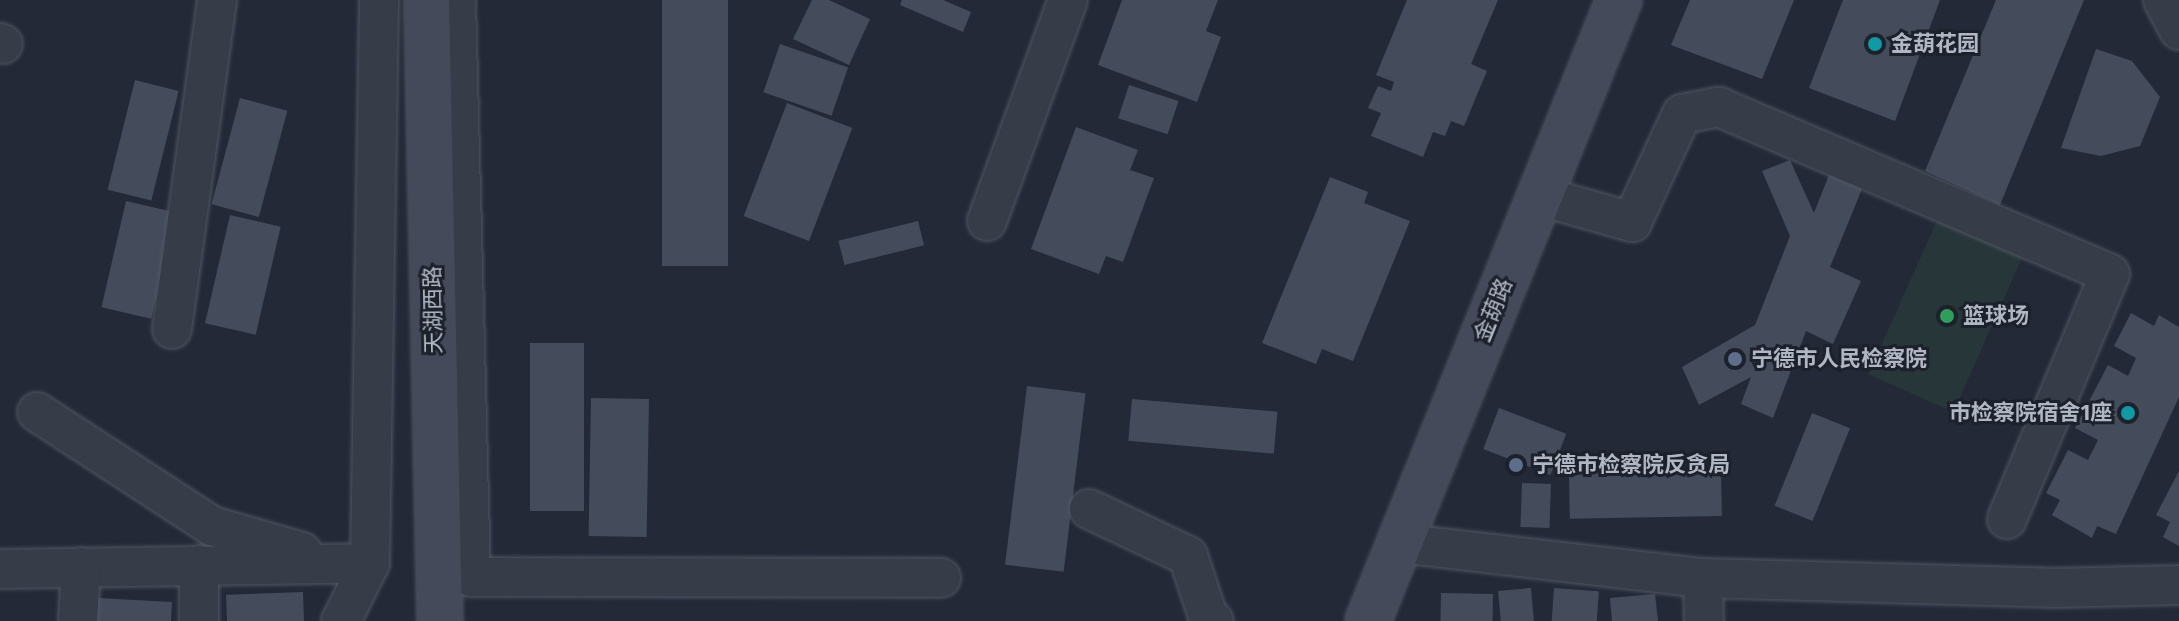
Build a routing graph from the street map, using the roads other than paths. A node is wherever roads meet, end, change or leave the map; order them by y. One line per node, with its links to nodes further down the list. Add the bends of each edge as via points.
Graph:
1 (217, 0): 11 (street)
2 (379, 0): 16 (street)
3 (427, 0): 27 (street, 天湖西路)
4 (456, 0): 20 (street, via 471,577)
5 (1068, 0): 10 (street)
6 (1619, 0): 9 (street, 金葫路)
7 (2163, 0): 8 (street)
8 (2179, 30)
9 (1540, 196): 14 (street, via 1632,222 1682,114 1719,107 2110,274); 15 (street, 金葫路)
10 (987, 221)
11 (172, 329)
12 (37, 412): 16 (street, via 212,526)
13 (1089, 509): 28 (street, via 1188,556)
14 (2007, 519)
15 (1399, 543): 21 (street); 29 (street, 金葫路)
16 (355, 563): 17 (street); 26 (street)
17 (199, 565): 18 (street); 25 (street)
18 (81, 567): 19 (street); 24 (street)
19 (1, 569)
20 (941, 578)
21 (1703, 578): 23 (street); 30 (street)
22 (2179, 585): 23 (street)
23 (2048, 605)
24 (78, 621)
25 (199, 621)
26 (341, 621)
27 (440, 621)
28 (1214, 621)
29 (1368, 621)
30 (1704, 621)

